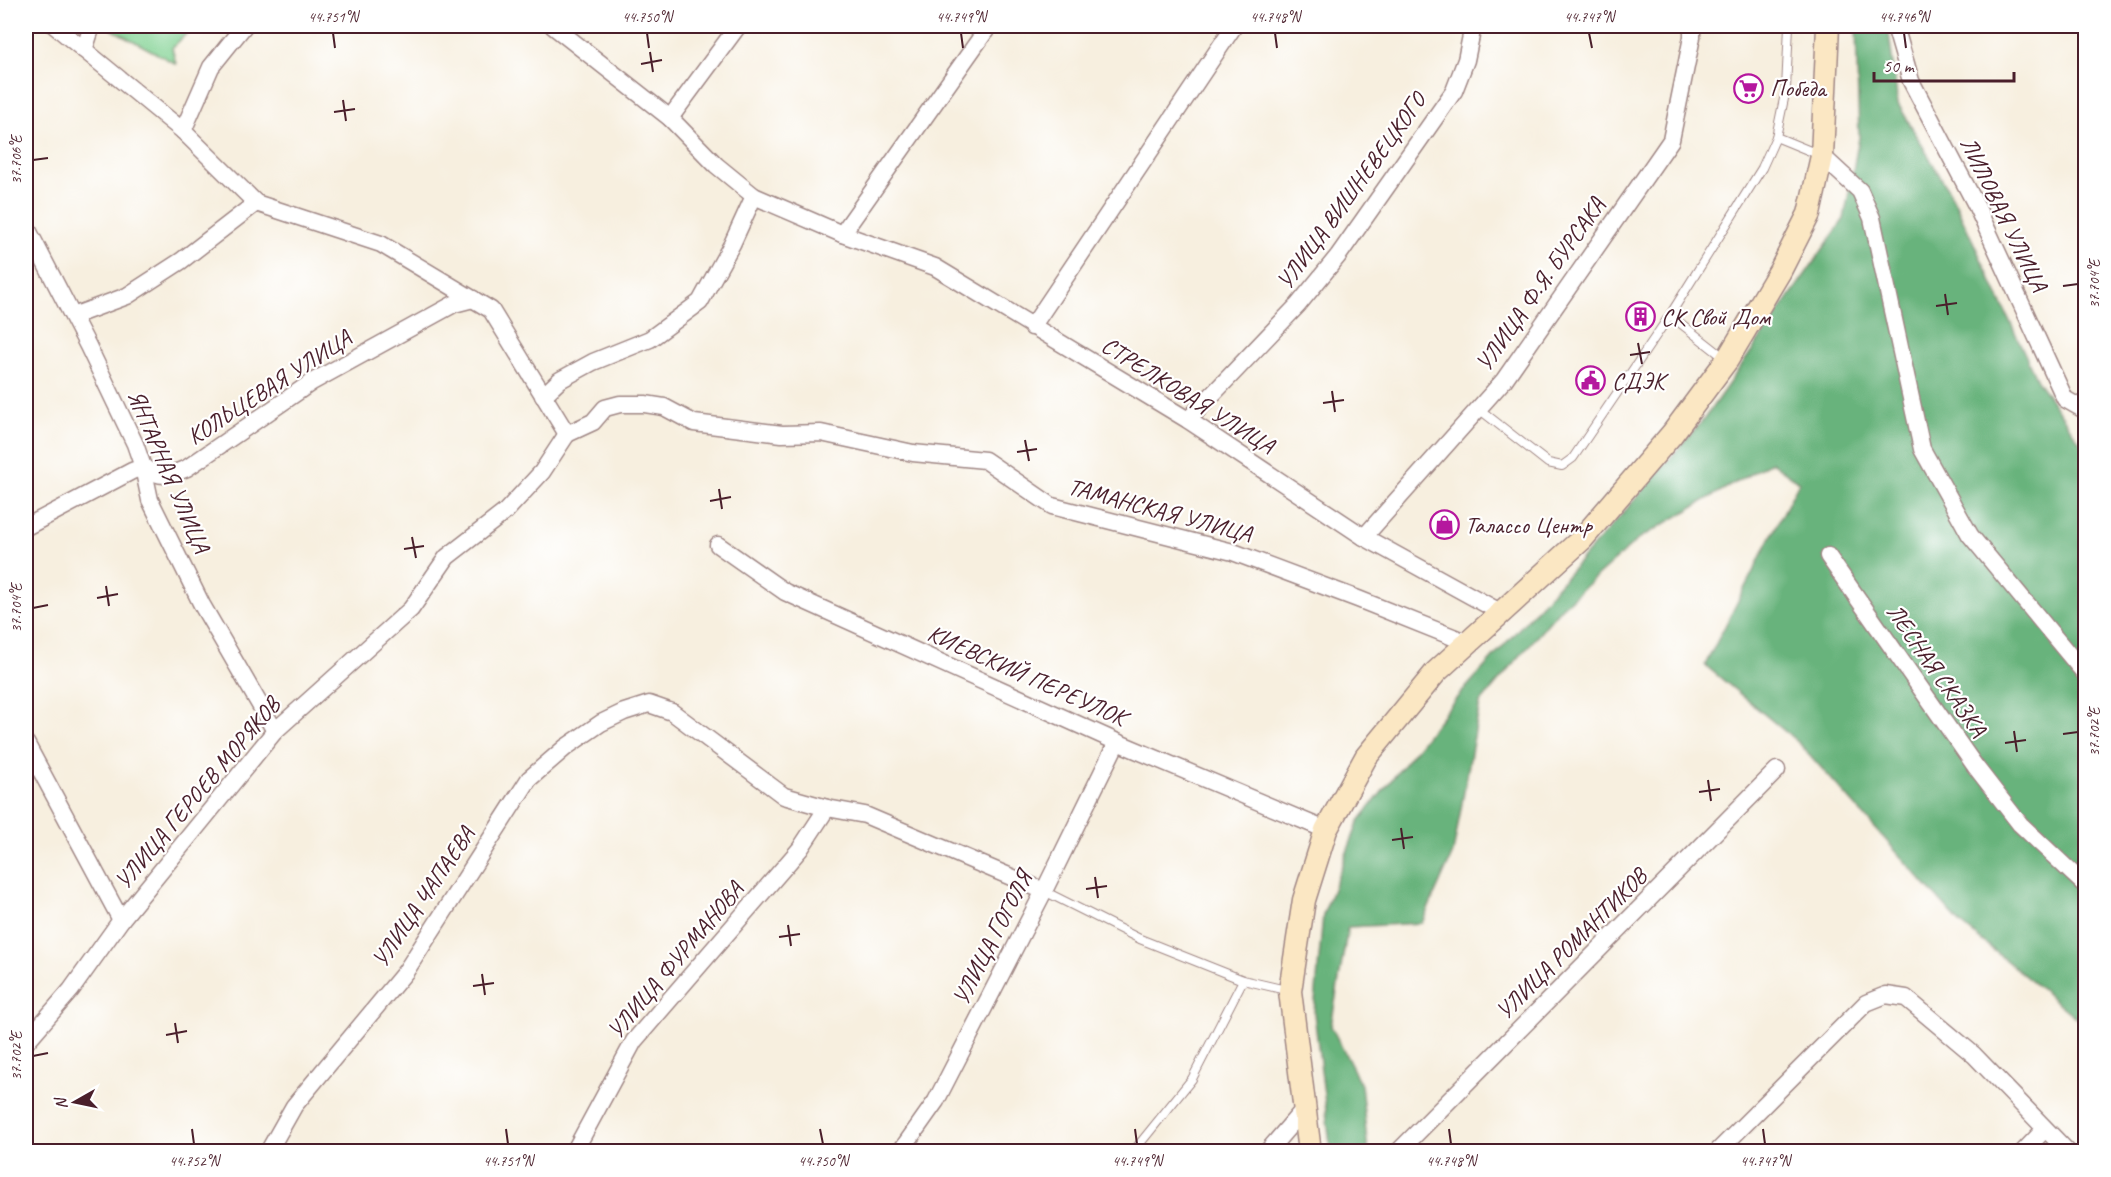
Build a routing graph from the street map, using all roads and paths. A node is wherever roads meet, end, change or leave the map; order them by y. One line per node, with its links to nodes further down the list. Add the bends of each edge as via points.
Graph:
1 (55, 26): 13 (street)
2 (92, 26): 13 (street)
3 (244, 26): 15 (street, via 211,67)
4 (553, 26): 14 (street, СТРЕЛКОВАЯ УЛИЦА)
5 (738, 26): 14 (street)
6 (989, 26): 21 (street)
7 (1234, 26): 25 (street)
8 (1473, 26): 30 (street, УЛИЦА ВИШНЕВЕЦКОГО, via 1454,91 1338,256 1298,305)
9 (1692, 26): 28 (street, УЛИЦА Ф.Я. БУРСАКА, via 1671,140 1504,380)
10 (1789, 26): 16 (lane, via 1786,89)
11 (1828, 26): 17 (main road)
12 (1896, 26): 29 (street, ЛИЛОВАЯ УЛИЦА, via 1911,81 1975,203 2065,399)
13 (84, 50): 15 (street)
14 (670, 118): 18 (street, СТРЕЛКОВАЯ УЛИЦА, via 716,165)
15 (183, 131): 19 (street)
16 (1776, 137): 17 (lane); 23 (lane, via 1762,168)
17 (1821, 156): 26 (main road, via 1809,214); 39 (street, via 1860,191 1872,218 1922,449 1971,535)
18 (754, 196): 21 (street, СТРЕЛКОВАЯ УЛИЦА); 27 (street, via 700,302 650,339 592,362 560,380)
19 (256, 203): 22 (street, via 381,244); 24 (street, via 181,261 127,296)
20 (26, 226): 24 (street, ЯНТАРНАЯ УЛИЦА)
21 (842, 234): 25 (street, СТРЕЛКОВАЯ УЛИЦА, via 935,267)
22 (473, 299): 27 (street, via 491,310); 32 (street, КОЛЬЦЕВАЯ УЛИЦА, via 454,304 312,382 187,468 168,476)
23 (1670, 315): 26 (lane); 28 (lane, via 1573,458 1562,466 1548,463)
24 (73, 316): 32 (street, ЯНТАРНАЯ УЛИЦА)
25 (1032, 327): 30 (street, СТРЕЛКОВАЯ УЛИЦА)
26 (1727, 360): 37 (main road, via 1672,434 1581,539)
27 (543, 396): 31 (street)
28 (1479, 409): 34 (street, УЛИЦА Ф.Я. БУРСАКА)
29 (2085, 411)
30 (1188, 420): 34 (street, СТРЕЛКОВАЯ УЛИЦА)
31 (567, 434): 38 (street, ТАМАНСКАЯ УЛИЦА, via 593,422 605,408 645,404 664,407 694,423 782,434 821,433 913,453 985,460 1052,506 1233,552); 40 (street, УЛИЦА ГЕРОЕВ МОРЯКОВ, via 542,472 504,512 447,557 411,609)
32 (143, 468): 33 (street); 40 (street, ЯНТАРНАЯ УЛИЦА, via 150,500 192,584)
33 (26, 527)
34 (1364, 537): 37 (street, СТРЕЛКОВАЯ УЛИЦА)
35 (718, 545): 41 (street, КИЕВСКИЙ ПЕРЕУЛОК, via 784,592)
36 (1828, 556): 46 (street, ЛЕСНАЯ СКАЗКА, via 2020,824)
37 (1500, 612): 38 (main road)
38 (1468, 643): 45 (main road, via 1436,672 1366,757)
39 (2085, 675)
40 (275, 730): 48 (street, УЛИЦА ГЕРОЕВ МОРЯКОВ)
41 (1117, 742): 45 (street, КИЕВСКИЙ ПЕРЕУЛОК); 47 (street, УЛИЦА ГОГОЛЯ)
42 (26, 743): 48 (street)
43 (1777, 770): 60 (street, УЛИЦА РОМАНТИКОВ)
44 (827, 808): 47 (street, via 866,815); 54 (street, УЛИЦА ЧАПАЕВА, via 784,796 672,712 649,704 601,723 529,779 406,971 294,1106); 55 (street, УЛИЦА ФУРМАНОВА, via 800,849 634,1041)
45 (1326, 830): 50 (main road, via 1304,900)
46 (2085, 886)
47 (1044, 891): 49 (lane, via 1140,939); 56 (street, УЛИЦА ГОГОЛЯ, via 936,1101)
48 (121, 920): 51 (street, УЛИЦА ГЕРОЕВ МОРЯКОВ, via 71,990)
49 (1243, 980): 50 (lane); 57 (lane, via 1192,1079)
50 (1290, 991): 52 (main road)
51 (26, 1042)
52 (1304, 1109): 58 (street); 59 (main road)
53 (2045, 1129): 61 (street, via 1974,1055 1906,998 1886,995 1866,1003); 62 (street); 63 (street)
54 (268, 1152)
55 (574, 1152)
56 (900, 1152)
57 (1132, 1152)
58 (1267, 1152)
59 (1310, 1152)
60 (1398, 1152)
61 (1717, 1152)
62 (2023, 1152)
63 (2068, 1152)

